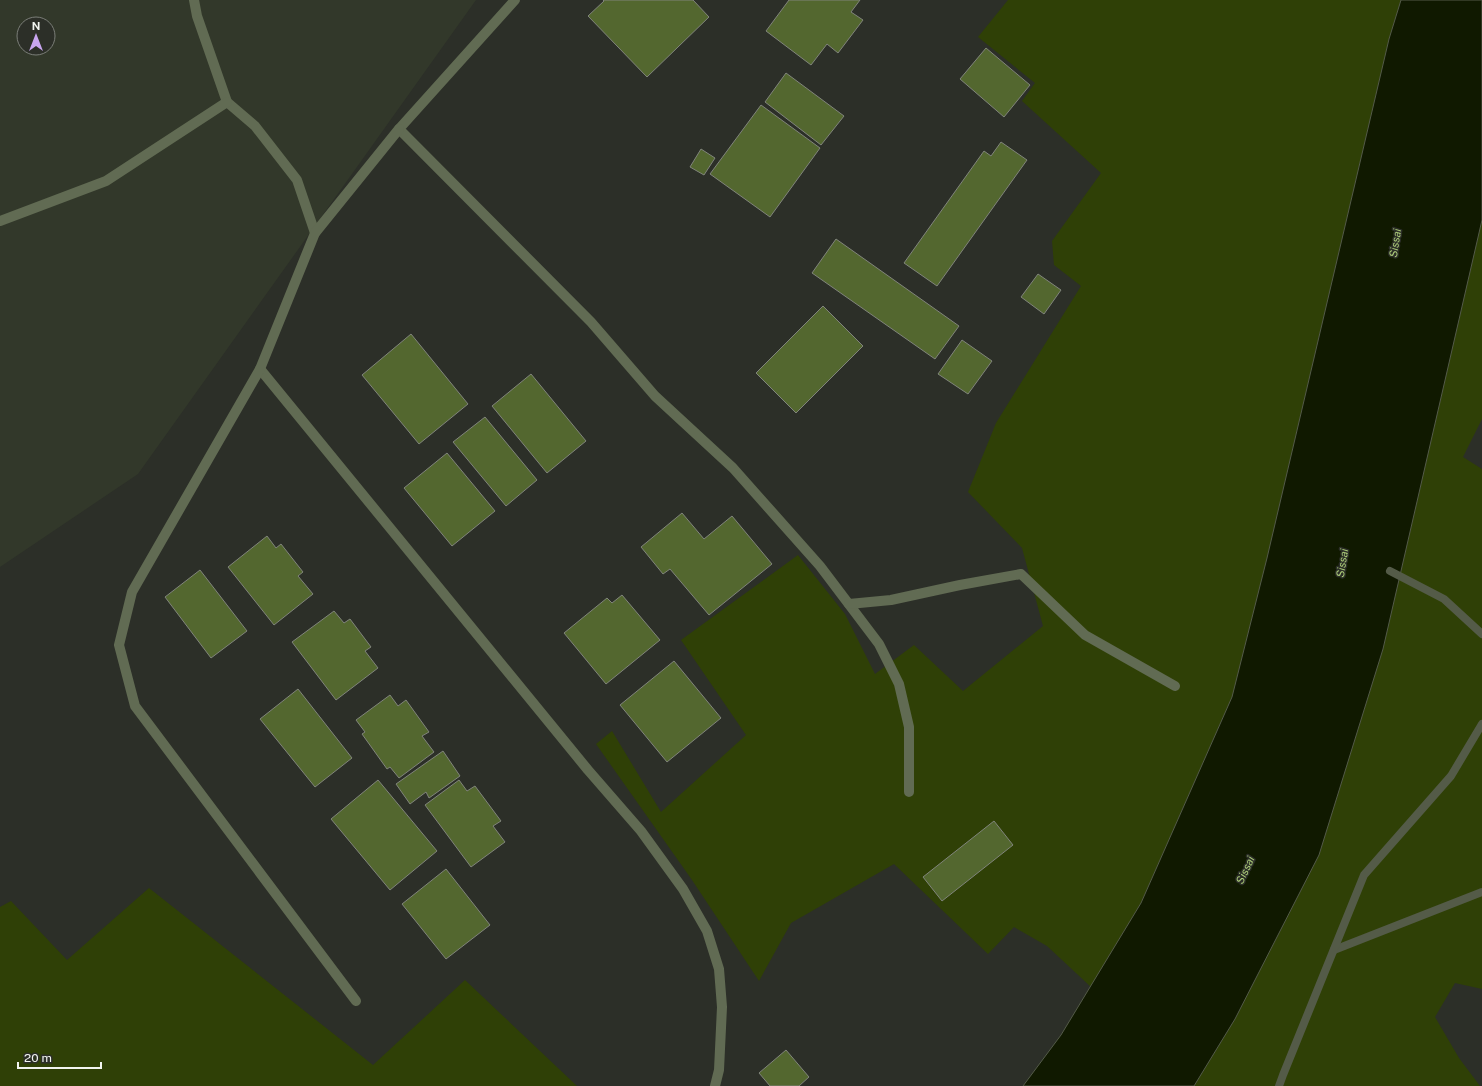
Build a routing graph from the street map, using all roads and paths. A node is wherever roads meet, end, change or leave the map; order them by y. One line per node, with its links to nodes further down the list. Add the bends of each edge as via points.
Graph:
1 (194, 0): 3 (street, via 197,16)
2 (515, 0): 4 (street)
3 (227, 102): 5 (street, via 106,181); 6 (street, via 255,126 297,180)
4 (399, 129): 6 (street); 8 (street, via 591,322 655,396 733,468 820,566)
5 (0, 221)
6 (315, 233): 7 (street)
7 (260, 369): 11 (street, via 132,592 119,645 135,706); 12 (street, via 588,770 641,831 683,889 708,931 718,969 722,1007)
8 (849, 604): 9 (street, via 890,600 1021,574 1085,635); 10 (street, via 879,644 899,684 908,727)
9 (1175, 686)
10 (908, 792)
11 (356, 1001)
12 (715, 1086)

